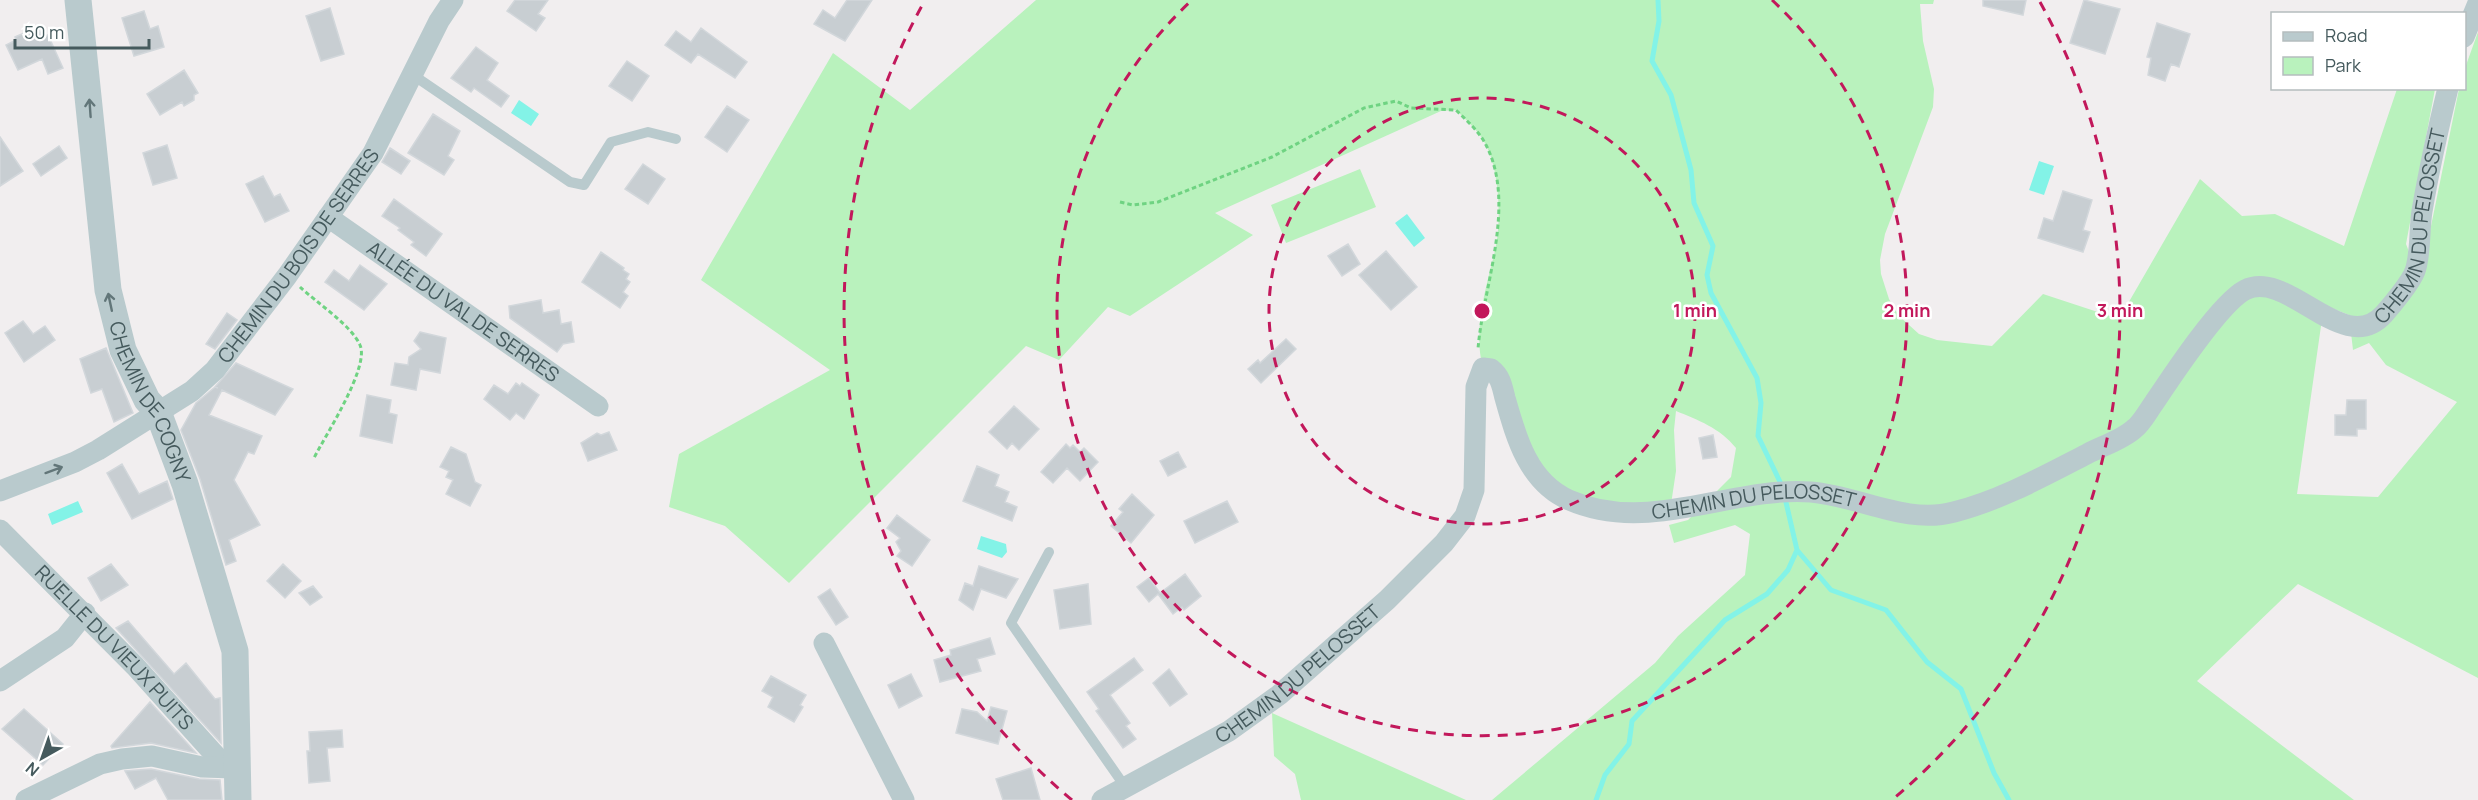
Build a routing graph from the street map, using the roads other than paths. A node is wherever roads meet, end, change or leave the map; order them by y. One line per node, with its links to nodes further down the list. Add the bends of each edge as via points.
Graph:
1 (78, 0): 10 (street, CHEMIN DE COGNY, one-way to 1, via 147,400 123,350 108,290)
2 (453, 0): 5 (street, CHEMIN DU BOIS DE SERRES)
3 (2478, 3): 4 (street)
4 (2466, 32)
5 (413, 75): 7 (lane, via 570,182 584,185 611,142 648,132); 8 (street, CHEMIN DU BOIS DE SERRES, via 373,153)
6 (2448, 90): 18 (street, CHEMIN DU PELOSSET, via 2421,213 2415,271 2383,315 2360,327 2346,327 2289,296 2260,287 2249,288 2216,320 2134,429 2008,494 1952,513 1916,516 1827,495 1782,492 1645,513 1608,512 1568,500 1536,474 1516,436 1500,379 1491,369 1483,368 1476,387 1472,498 1465,516 1444,543 1387,600 1279,695 1229,731)
7 (676, 139)
8 (328, 217): 9 (street, ALLÉE DU VAL DE SERRES); 10 (street, CHEMIN DU BOIS DE SERRES, via 215,370 192,391)
9 (598, 406)
10 (158, 412): 11 (street, CHEMIN DU BOIS DE SERRES, one-way to 10, via 75,462); 17 (street, CHEMIN DE COGNY, via 185,484 235,651 238,723)
11 (0, 491)
12 (0, 530): 14 (street, RUELLE DU VIEUX PUITS)
13 (1049, 552): 18 (lane, via 1011,623)
14 (85, 613): 16 (street, via 65,638); 17 (street, RUELLE DU VIEUX PUITS)
15 (824, 643): 21 (street)
16 (0, 681)
17 (231, 768): 19 (street, via 202,767 152,756 122,759 100,764); 20 (street, CHEMIN DE COGNY)
18 (1126, 788): 22 (street, CHEMIN DU PELOSSET)
19 (38, 797)
20 (238, 800)
21 (904, 800)
22 (1102, 800)

